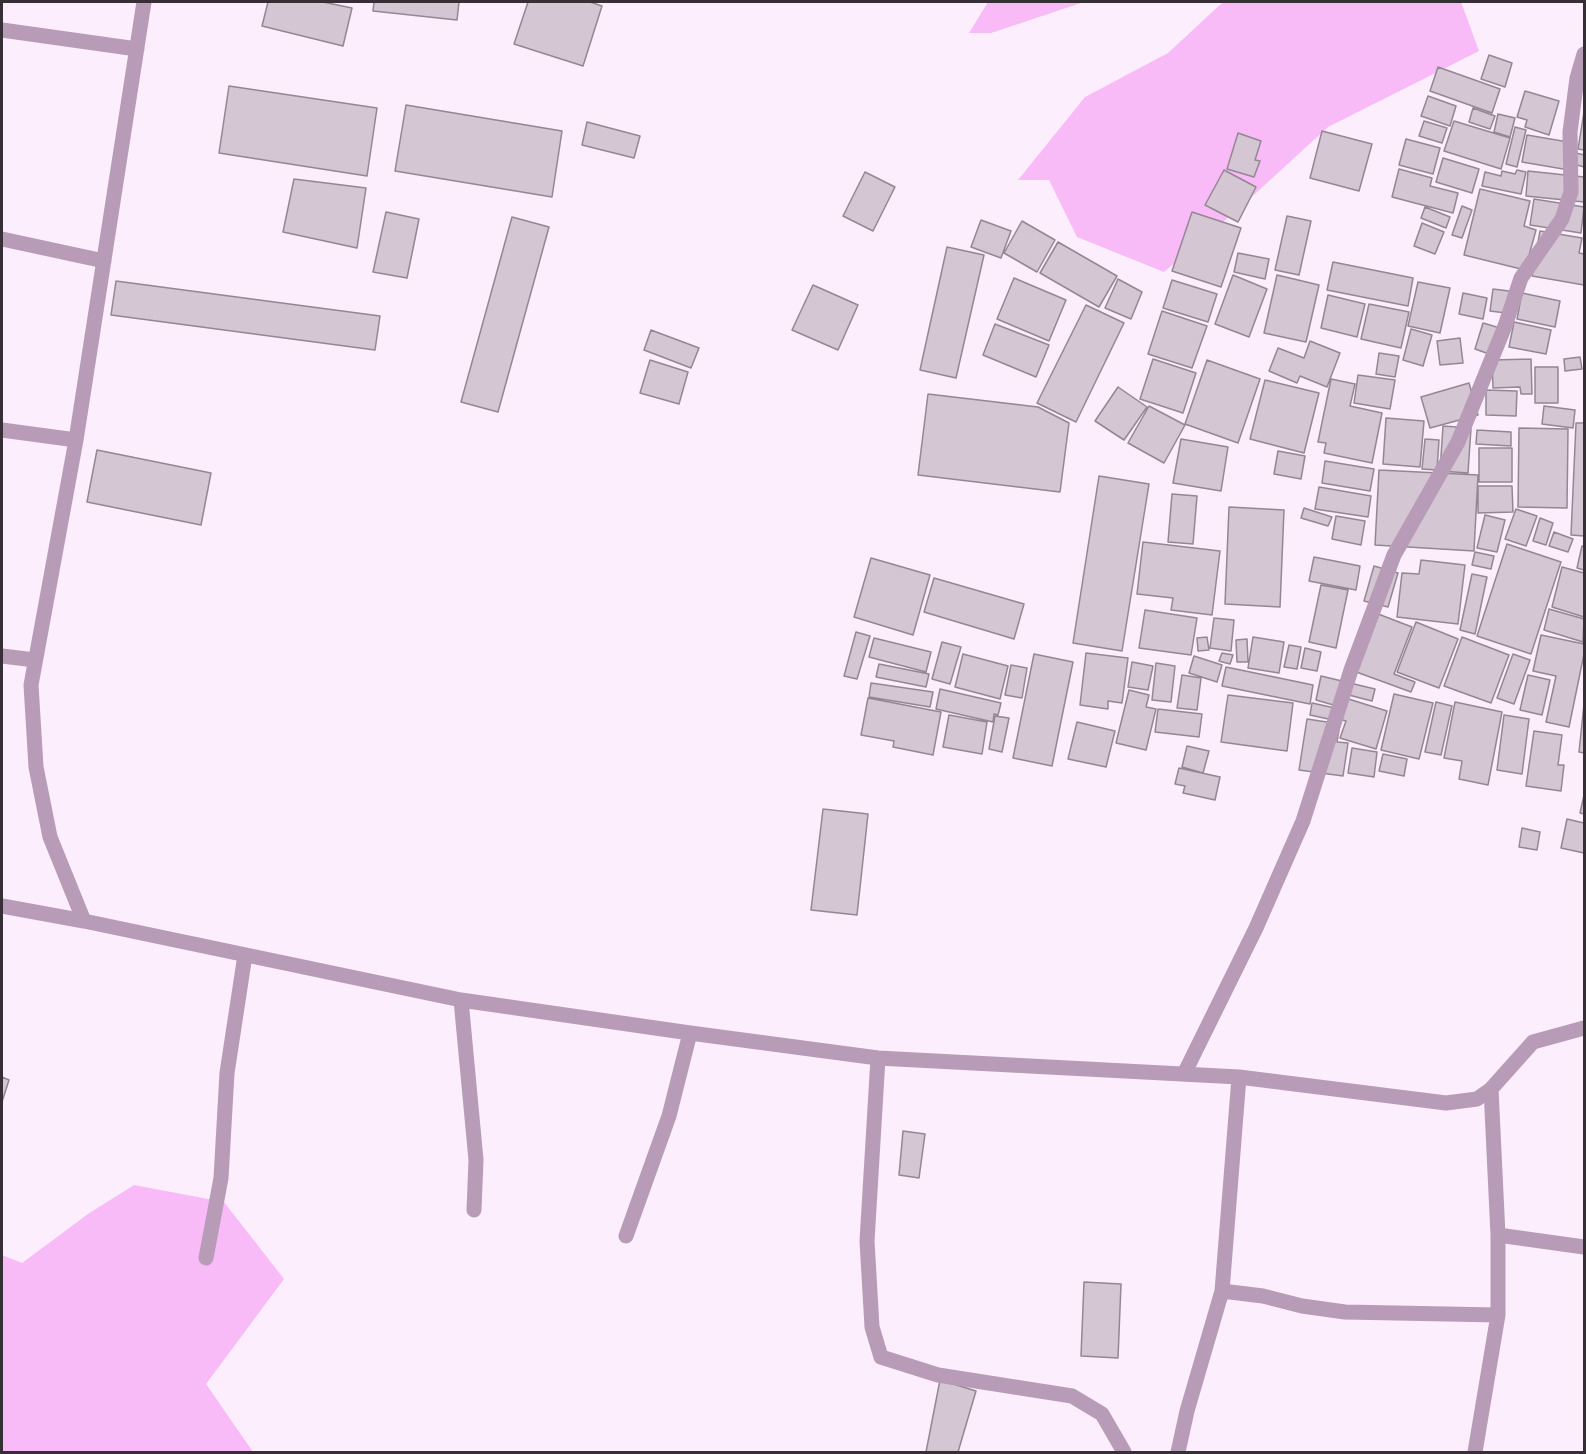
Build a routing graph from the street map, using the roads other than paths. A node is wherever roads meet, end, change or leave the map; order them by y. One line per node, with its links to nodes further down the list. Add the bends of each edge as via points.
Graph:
1 (144, 2): 3 (street)
2 (2, 30): 3 (street)
3 (137, 49): 6 (street)
4 (1584, 54): 18 (street, via 1570,132 1571,192 1562,219 1521,278 1458,442 1394,555 1351,670 1303,821 1256,928)
5 (2, 239): 6 (street)
6 (104, 261): 8 (street)
7 (2, 430): 8 (street)
8 (76, 440): 10 (street)
9 (2, 656): 10 (street)
10 (35, 660): 12 (street, via 31,685 36,767 50,837)
11 (2, 906): 12 (street)
12 (84, 921): 13 (street)
13 (245, 955): 14 (street); 25 (street, via 227,1073 221,1179)
14 (461, 1000): 16 (street); 21 (street, via 476,1160)
15 (1584, 1028): 20 (street, via 1533,1042)
16 (690, 1033): 17 (street); 23 (street, via 669,1116)
17 (878, 1058): 18 (street); 28 (street, via 867,1241 872,1327 881,1357 938,1375 1072,1396 1102,1414)
18 (1184, 1074): 19 (street)
19 (1239, 1077): 20 (street, via 1446,1103 1477,1099); 26 (street)
20 (1491, 1089): 22 (street)
21 (474, 1210)
22 (1498, 1235): 24 (street); 27 (street)
23 (627, 1236)
24 (1584, 1247)
25 (206, 1258)
26 (1222, 1291): 27 (street, via 1345,1312); 29 (street)
27 (1498, 1314): 30 (street)
28 (1124, 1452)
29 (1178, 1452)
30 (1474, 1452)

